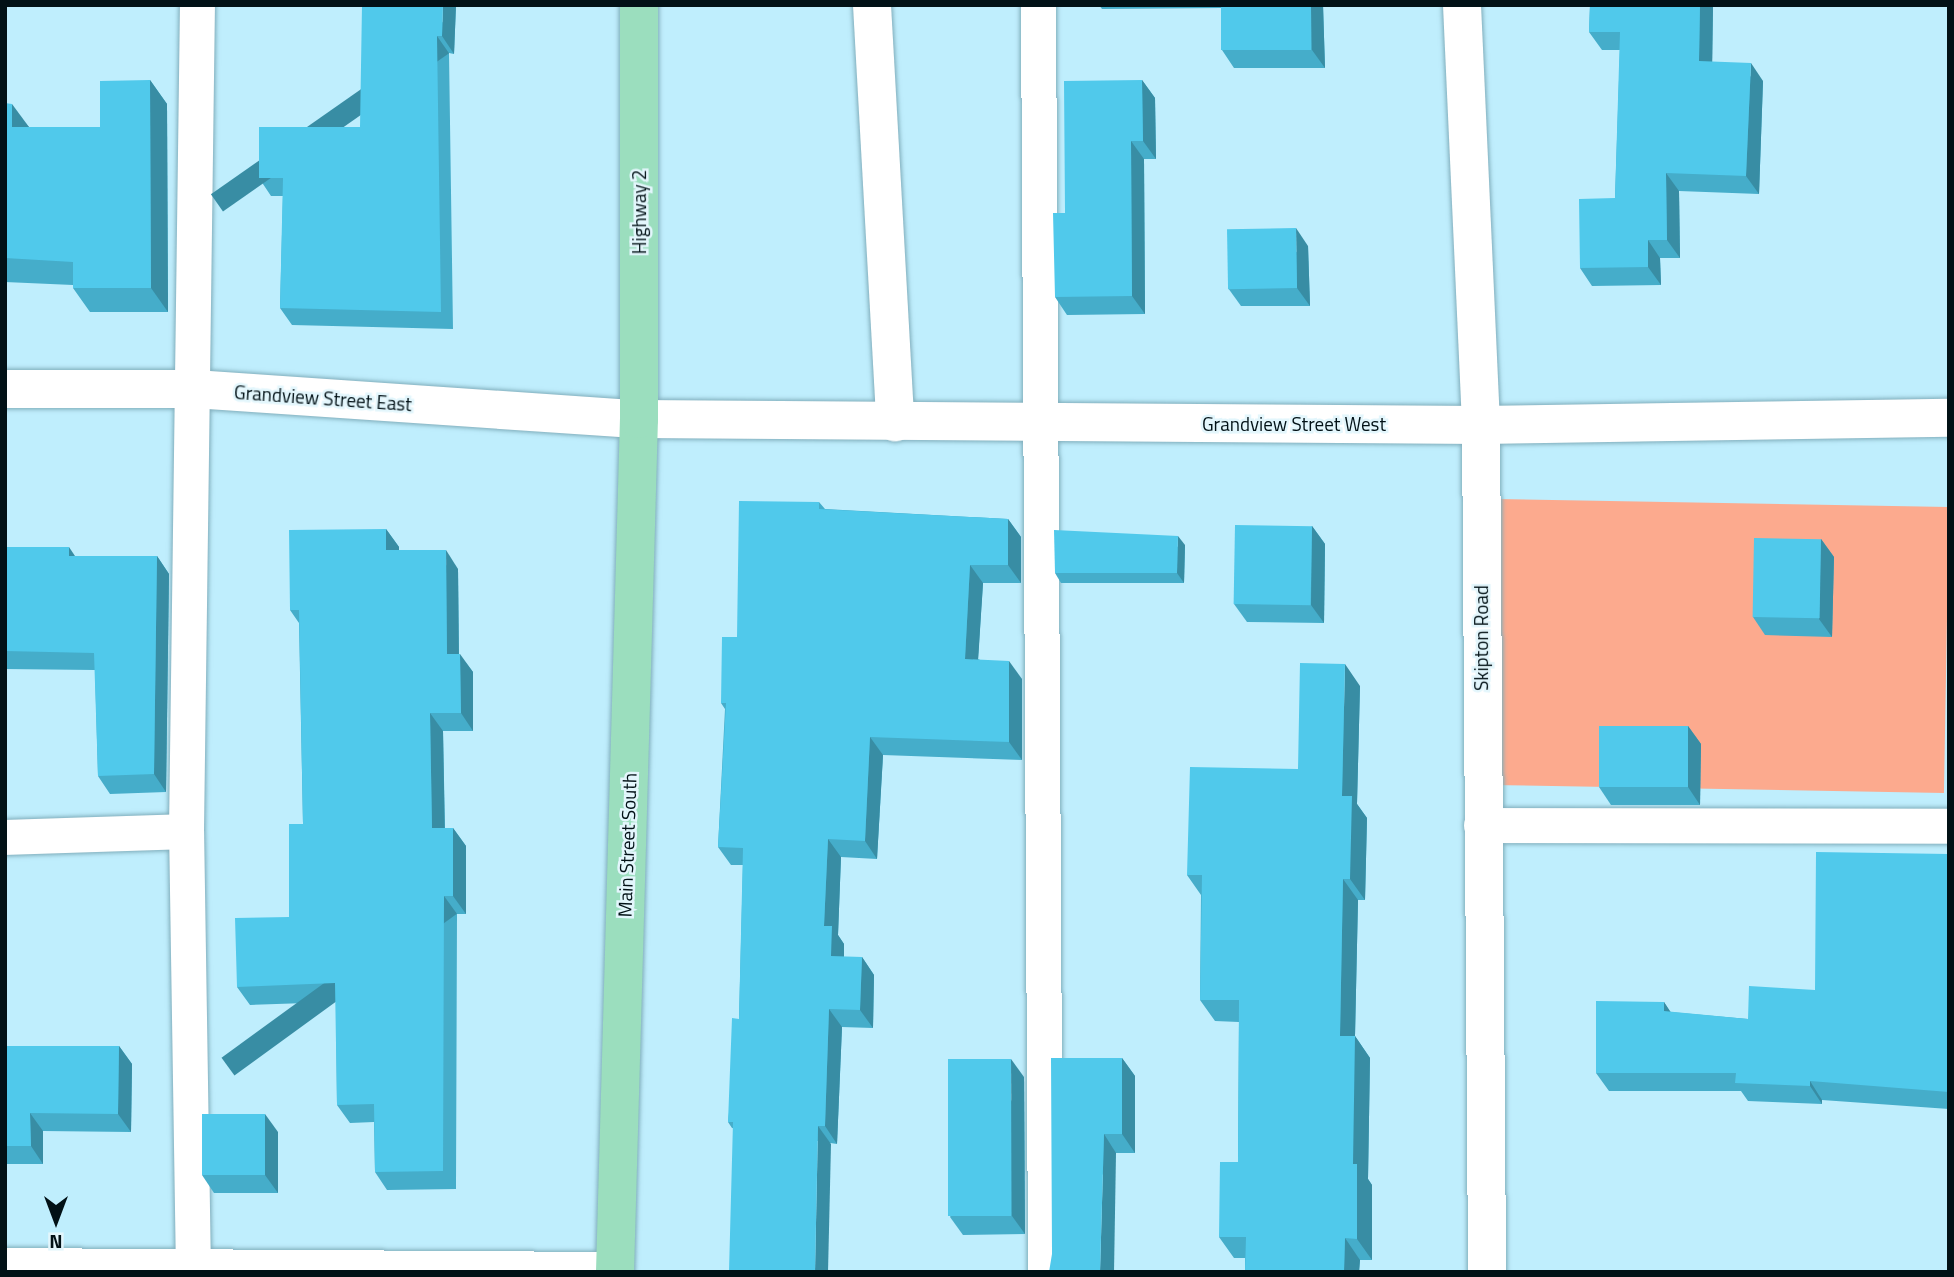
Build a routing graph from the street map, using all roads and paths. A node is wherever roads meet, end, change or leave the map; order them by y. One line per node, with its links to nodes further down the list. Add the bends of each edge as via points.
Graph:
1 (197, 5): 7 (lane)
2 (639, 5): 9 (main road, Highway 2)
3 (872, 5): 10 (street)
4 (1038, 5): 11 (lane)
5 (1462, 5): 12 (street, Skipton Road)
6 (5, 389): 7 (street, Grandview Street East)
7 (194, 389): 9 (street, Grandview Street East); 15 (lane)
8 (1949, 418): 12 (street, Grandview Street West)
9 (639, 419): 10 (street, Grandview Street West); 19 (main road, Main Street South)
10 (895, 422): 11 (street, Grandview Street West)
11 (1042, 424): 12 (street, Grandview Street West); 20 (lane)
12 (1481, 425): 13 (street, Skipton Road)
13 (1481, 825): 14 (lane); 21 (street, Skipton Road)
14 (1949, 826)
15 (186, 831): 16 (lane); 18 (lane)
16 (5, 837)
17 (5, 1267): 18 (street)
18 (193, 1270): 19 (street)
19 (615, 1272)
20 (1045, 1272)
21 (1487, 1272)

